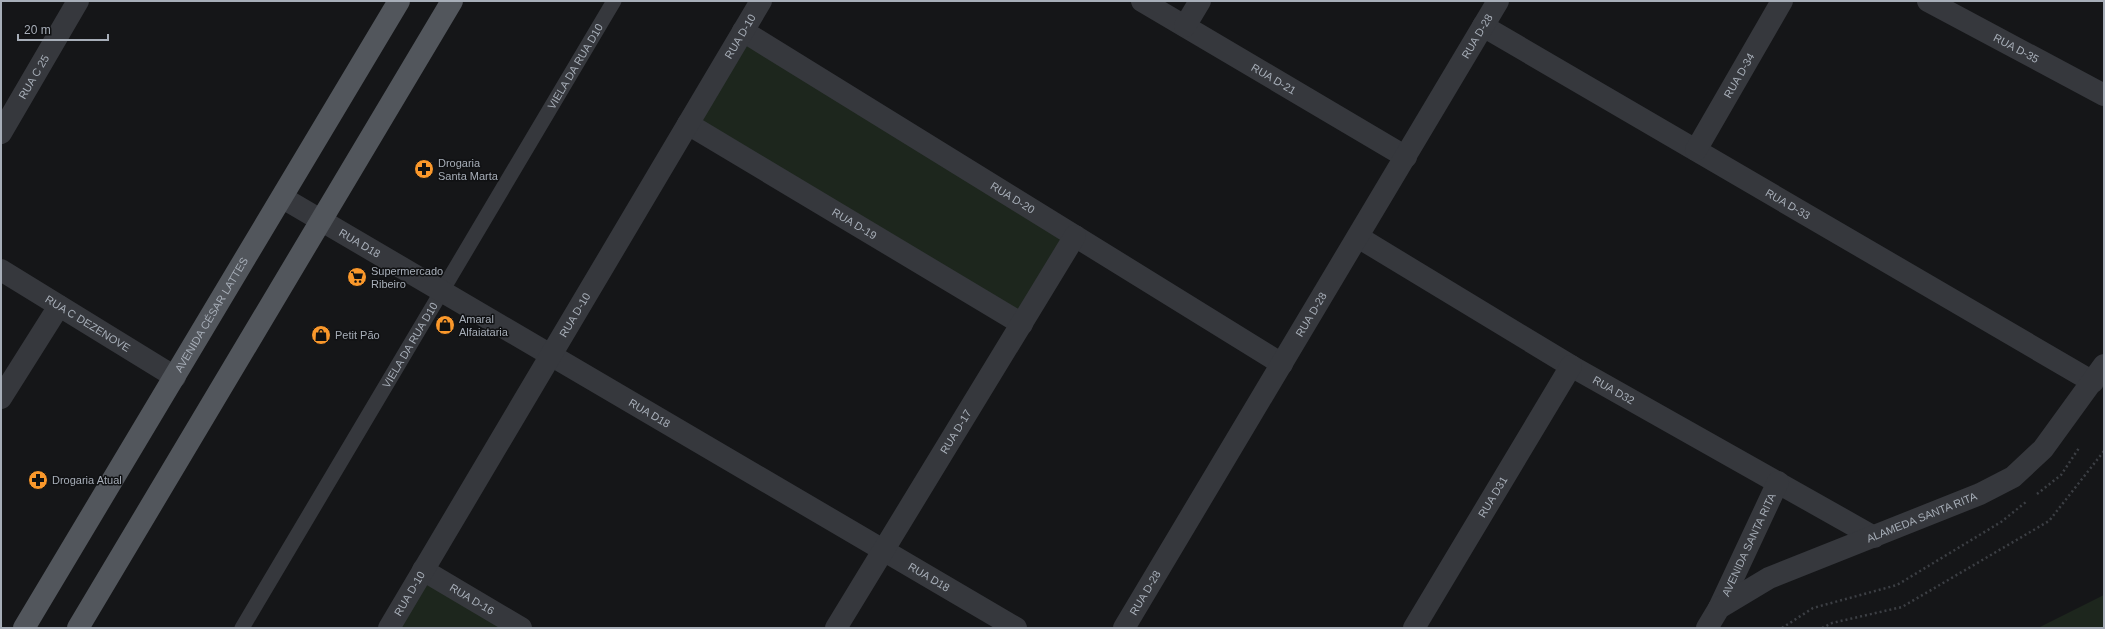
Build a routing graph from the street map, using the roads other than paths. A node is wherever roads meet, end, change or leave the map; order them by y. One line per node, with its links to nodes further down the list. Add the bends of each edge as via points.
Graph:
1 (78, 1): 16 (street, RUA C 25)
2 (399, 1): 19 (main road, AVENIDA CÉSAR LATTES)
3 (452, 1): 20 (main road)
4 (614, 1): 24 (lane, VIELA DA RUA D10)
5 (761, 1): 13 (street, RUA D-10)
6 (1142, 1): 11 (street, RUA D-21)
7 (1200, 1): 11 (street)
8 (1498, 1): 12 (street, RUA D-28)
9 (1782, 1): 17 (street, RUA D-34)
10 (1928, 1): 14 (street, RUA D-35)
11 (1185, 26): 18 (street, RUA D-21)
12 (1483, 26): 17 (street, RUA D-33); 18 (street, RUA D-28)
13 (743, 31): 15 (street, RUA D-10); 21 (street, RUA D-20)
14 (2104, 95)
15 (688, 124): 26 (street, RUA D-19); 27 (street, RUA D-10)
16 (1, 133)
17 (1696, 150): 30 (street, RUA D-33)
18 (1406, 157): 22 (street, RUA D-28)
19 (283, 198): 20 (street, RUA D18); 31 (main road, AVENIDA CÉSAR LATTES)
20 (323, 220): 24 (street, RUA D18); 39 (main road)
21 (1075, 236): 26 (street, RUA D-17); 28 (street, RUA D-20)
22 (1358, 237): 28 (street, RUA D-28); 29 (street, RUA D32)
23 (1, 270): 25 (street, RUA C DEZENOVE)
24 (440, 291): 27 (street, RUA D18); 40 (lane, VIELA DA RUA D10)
25 (59, 306): 31 (street, RUA C DEZENOVE); 32 (street)
26 (1022, 324): 35 (street, RUA D-17)
27 (551, 356): 35 (street, RUA D18); 36 (street, RUA D-10)
28 (1282, 364): 45 (street, RUA D-28)
29 (1571, 366): 33 (street, RUA D32); 46 (street, RUA D31)
30 (2098, 373): 34 (street, ALAMEDA SANTA RITA, via 2043,449 2013,477 1980,494)
31 (175, 377): 38 (main road, AVENIDA CÉSAR LATTES)
32 (1, 398)
33 (1778, 482): 34 (street, RUA D32); 37 (street, AVENIDA SANTA RITA)
34 (1874, 537): 37 (street, ALAMEDA SANTA RITA, via 1769,578)
35 (884, 550): 43 (street, RUA D-17); 44 (street, RUA D18)
36 (423, 570): 41 (street, RUA D-10); 42 (street, RUA D-16)
37 (1719, 608): 47 (street, ALAMEDA SANTA RITA)
38 (24, 628)
39 (78, 628)
40 (242, 628)
41 (389, 628)
42 (521, 628)
43 (836, 628)
44 (1016, 628)
45 (1124, 628)
46 (1414, 628)
47 (1707, 628)

